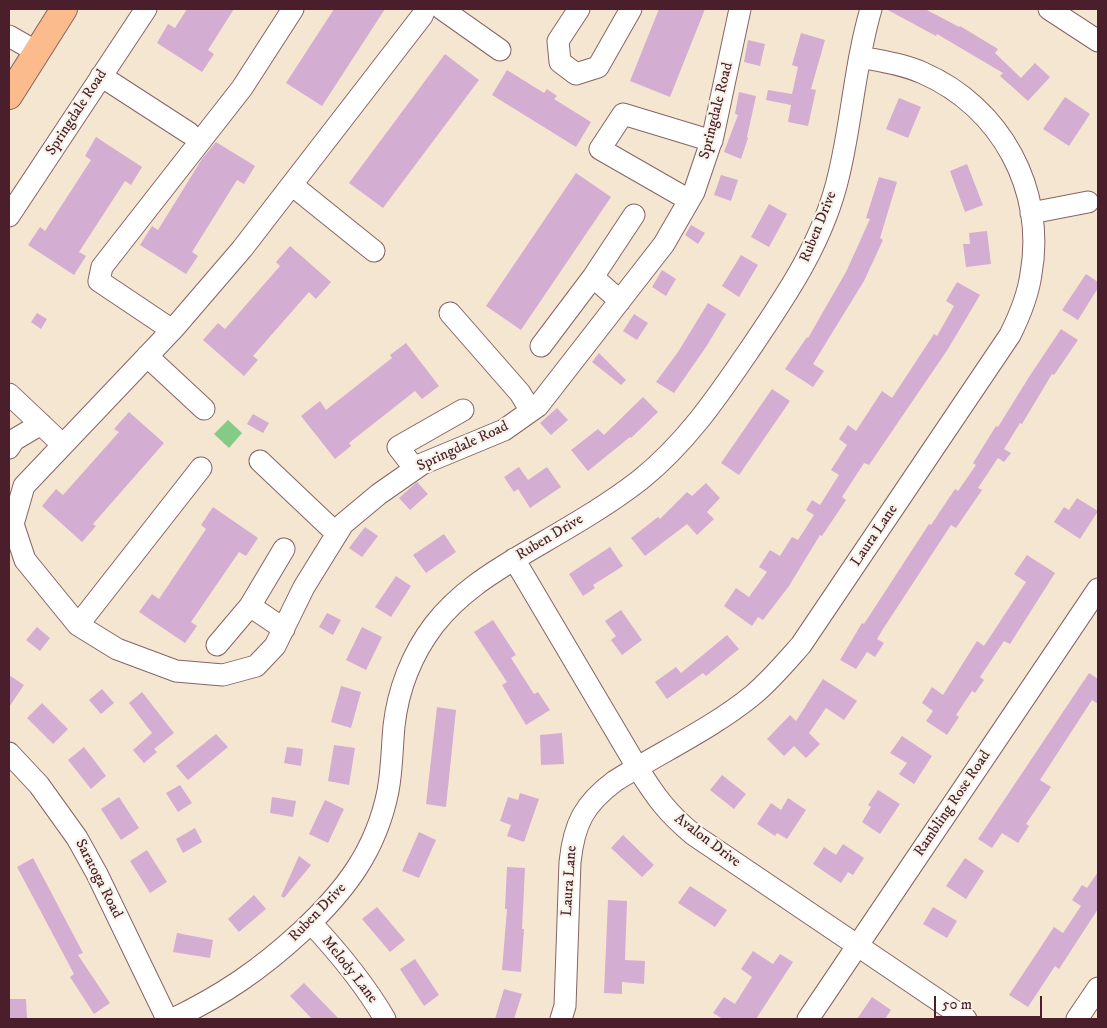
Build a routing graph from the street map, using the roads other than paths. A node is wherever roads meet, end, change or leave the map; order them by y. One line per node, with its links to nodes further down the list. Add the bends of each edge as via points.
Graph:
1 (64, 9): 14 (main road)
2 (146, 9): 16 (street, Springdale Road)
3 (293, 9): 30 (street, via 242,88 102,267 99,281)
4 (425, 9): 20 (street, Springdale Road)
5 (442, 9): 13 (street)
6 (579, 9): 7 (street, via 558,40 560,62 576,74 598,67)
7 (632, 9)
8 (740, 9): 19 (street, Springdale Road)
9 (871, 9): 15 (street, Ruben Drive)
10 (1048, 9): 12 (street)
11 (9, 36): 14 (street)
12 (1098, 41)
13 (500, 50)
14 (36, 52): 17 (main road)
15 (860, 57): 23 (street, Laura Lane, via 921,72 960,94 981,111 1013,156 1026,186); 46 (street, Ruben Drive, via 840,174 816,242 799,276 716,399 685,438 638,481 611,501)
16 (101, 76): 18 (street); 24 (street, Springdale Road)
17 (9, 96)
18 (189, 133)
19 (712, 141): 21 (street, Springdale Road); 21 (street, via 624,114 600,149)
20 (292, 185): 26 (street); 30 (street, Springdale Road)
21 (689, 200): 28 (street, Springdale Road, via 664,244)
22 (1088, 202): 23 (street)
23 (1031, 213): 53 (street, Laura Lane, via 1034,244 1031,275 1022,310 1010,335 802,645 753,695)
24 (9, 216)
25 (634, 216): 27 (street)
26 (374, 251)
27 (593, 277): 28 (street); 31 (street)
28 (620, 301): 36 (street, Springdale Road, via 538,406)
29 (450, 313): 36 (street)
30 (172, 330): 32 (street, Springdale Road)
31 (541, 346)
32 (147, 356): 34 (street); 38 (street, Springdale Road)
33 (9, 394): 37 (street)
34 (204, 409)
35 (463, 410): 42 (street, via 398,447)
36 (531, 410): 42 (street, Springdale Road, via 504,430)
37 (41, 424): 38 (street); 39 (street, via 14,440)
38 (63, 444): 44 (street, Springdale Road, via 24,486 13,524)
39 (9, 448)
40 (260, 461): 43 (street)
41 (201, 468): 49 (street)
42 (415, 469): 43 (street, Springdale Road, via 379,494 343,524)
43 (337, 534): 50 (street, Springdale Road, via 304,587)
44 (15, 549): 49 (street, Springdale Road)
45 (284, 549): 48 (street)
46 (514, 559): 53 (street, Avalon Drive); 54 (street, Ruben Drive, via 476,583 452,604 420,645 398,703 388,791 373,840 349,881)
47 (1098, 589): 55 (street, Rambling Rose Road)
48 (250, 606): 50 (street); 51 (street)
49 (78, 625): 50 (street, Springdale Road, via 117,649 176,670 223,675 256,666 275,646)
50 (284, 629)
51 (217, 645)
52 (9, 753): 57 (street, Saratoga Road, via 39,785 77,838)
53 (637, 767): 55 (street, Avalon Drive, via 676,821); 60 (street, Laura Lane, via 588,805 572,840)
54 (311, 923): 58 (street, Ruben Drive, via 273,958 231,988); 59 (street, Melody Lane, via 359,978)
55 (858, 946): 61 (street, Rambling Rose Road); 62 (street, Avalon Drive)
56 (1098, 988): 63 (street)
57 (167, 1019)
58 (174, 1019)
59 (385, 1019)
60 (561, 1019)
61 (808, 1019)
62 (966, 1019)
63 (1077, 1019)

